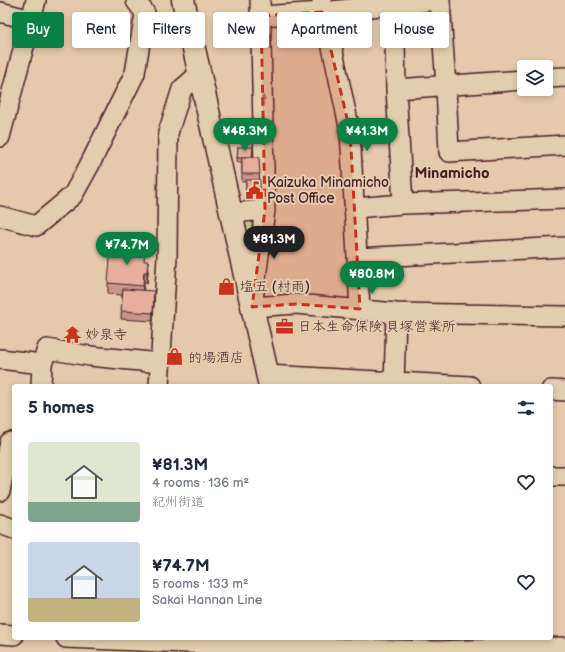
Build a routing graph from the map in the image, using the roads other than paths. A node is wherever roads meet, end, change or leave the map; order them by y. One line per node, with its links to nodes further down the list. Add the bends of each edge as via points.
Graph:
1 (36, 0): 9 (street)
2 (137, 0): 25 (street, via 145,13 134,73 73,195 36,226)
3 (183, 0): 12 (main road)
4 (439, 0): 5 (street); 16 (street)
5 (393, 3): 6 (street); 17 (street)
6 (322, 6): 7 (street); 22 (street, via 350,132)
7 (261, 8): 23 (street, one-way to 7)
8 (0, 12): 10 (street)
9 (33, 12)
10 (12, 15)
11 (24, 48): 18 (street)
12 (199, 74): 24 (main road); 33 (street, via 182,89 168,133 167,257)
13 (565, 77): 14 (street)
14 (553, 78)
15 (517, 81): 16 (street)
16 (446, 86): 17 (street); 19 (street, via 449,152)
17 (396, 89): 21 (street)
18 (0, 137)
19 (565, 145)
20 (565, 199): 21 (street)
21 (403, 204): 22 (street)
22 (354, 208): 27 (street)
23 (265, 210): 24 (street); 28 (street)
24 (231, 213): 28 (main road)
25 (0, 216)
26 (565, 247): 27 (street)
27 (357, 258): 29 (street)
28 (252, 307): 29 (street, via 296,304); 35 (main road)
29 (360, 309): 30 (street)
30 (396, 313): 31 (street); 38 (street)
31 (565, 316)
32 (0, 359): 34 (street)
33 (160, 363): 34 (street, via 48,349); 37 (street)
34 (42, 364): 36 (street)
35 (269, 381): 38 (street)
36 (41, 384)
37 (159, 384)
38 (394, 384)
39 (553, 390): 40 (street)
40 (565, 391)
41 (8, 441): 44 (street)
42 (553, 476): 43 (street)
43 (565, 476)
44 (0, 491)
45 (0, 524): 46 (street)
46 (12, 528)
47 (0, 634): 48 (street)
48 (12, 635)
49 (142, 640): 50 (street)
50 (210, 645): 52 (street)
51 (435, 645): 53 (street); 55 (street)
52 (283, 646): 53 (street)
53 (385, 647)
54 (565, 647): 55 (street)
55 (456, 652)

